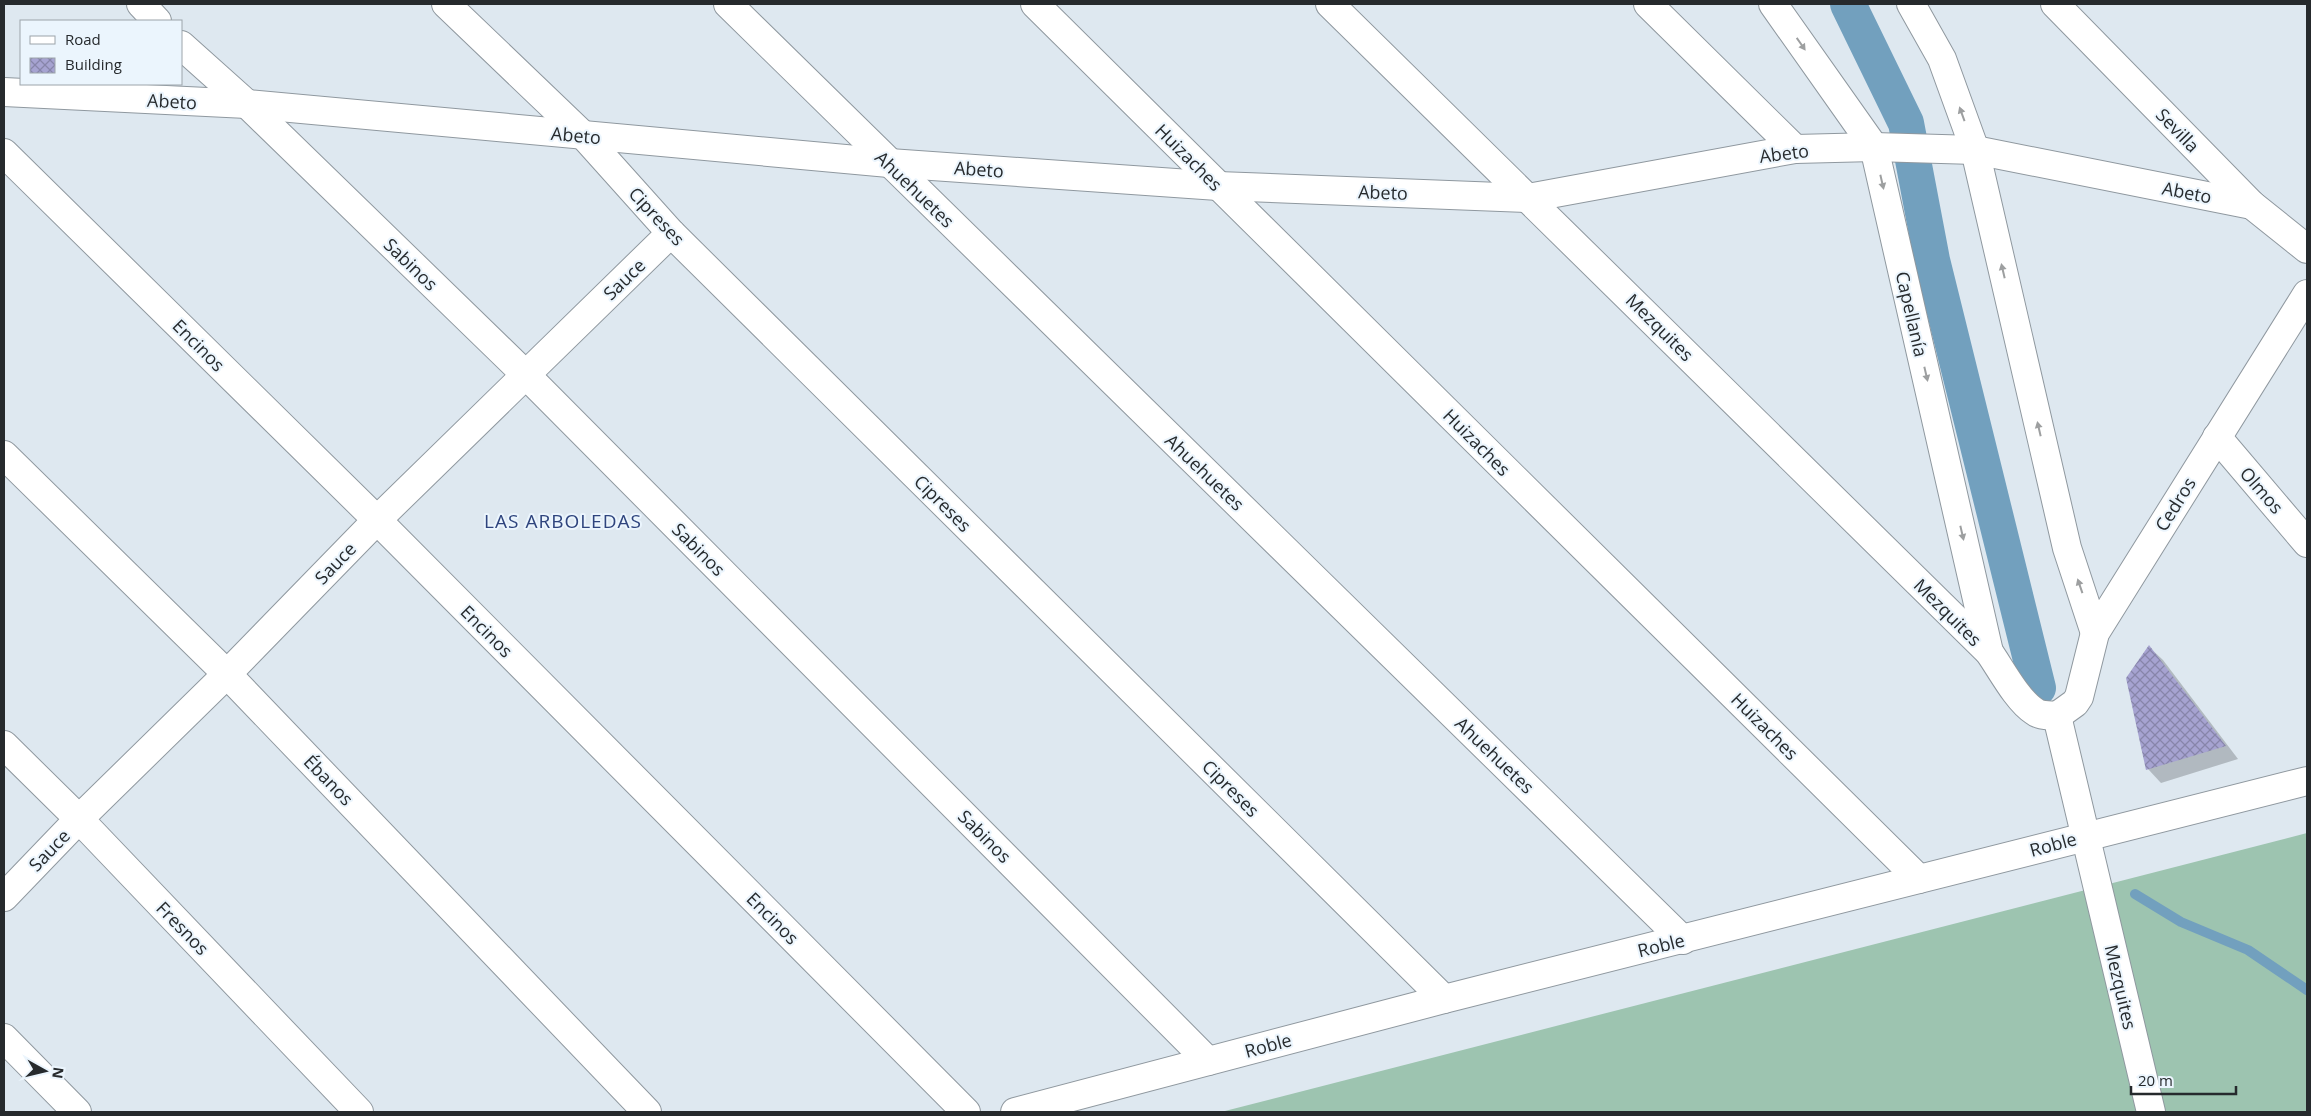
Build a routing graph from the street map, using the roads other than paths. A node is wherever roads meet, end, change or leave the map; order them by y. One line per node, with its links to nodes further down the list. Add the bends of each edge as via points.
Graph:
1 (141, 4): 10 (street)
2 (446, 4): 14 (street, Cipreses)
3 (728, 4): 19 (street, Ahuehuetes)
4 (1035, 4): 20 (street, Huizaches)
5 (1330, 4): 21 (street, Mezquites)
6 (1648, 4): 16 (street)
7 (1773, 4): 15 (street, Capellanía, one-way to 15)
8 (1911, 4): 17 (street, one-way to 8, via 1942,59)
9 (2054, 4): 22 (street, Sevilla)
10 (156, 20)
11 (182, 46): 13 (street, Sabinos)
12 (4, 92): 13 (street, Abeto)
13 (247, 104): 14 (street, Abeto); 26 (street, Sabinos)
14 (584, 136): 19 (street, Abeto); 23 (street, Cipreses)
15 (1874, 147): 16 (street, Abeto); 17 (street, Abeto); 32 (street, Capellanía, one-way to 32)
16 (1795, 149): 21 (street, Abeto)
17 (1964, 150): 22 (street, Abeto); 31 (street, one-way to 17, via 2067,548)
18 (4, 153): 29 (street, Encinos)
19 (889, 163): 20 (street, Abeto); 41 (street, Ahuehuetes)
20 (1218, 186): 21 (street, Abeto); 39 (street, Huizaches)
21 (1528, 198): 32 (street, Mezquites)
22 (2252, 205): 24 (street, Sevilla)
23 (671, 233): 26 (street, Sauce); 42 (street, Cipreses)
24 (2307, 249)
25 (2307, 294): 27 (street, Cedros)
26 (525, 374): 29 (street, Sauce); 44 (street, Sabinos)
27 (2216, 437): 30 (street, Olmos); 31 (street, Cedros)
28 (4, 455): 33 (street, Ébanos)
29 (377, 520): 33 (street, Sauce); 48 (street, Encinos)
30 (2307, 543)
31 (2095, 632): 34 (street, Cedros, via 2079,697)
32 (1989, 652): 34 (street, via 2033,711)
33 (227, 674): 37 (street, Sauce); 47 (street, Ébanos)
34 (2057, 716): 38 (street, Mezquites)
35 (4, 745): 37 (street, Fresnos)
36 (2307, 781): 38 (street, Roble)
37 (79, 819): 40 (street, Sauce); 46 (street, Fresnos)
38 (2086, 836): 39 (street, Roble); 50 (street, Mezquites)
39 (1920, 879): 41 (street, Roble)
40 (4, 897)
41 (1683, 940): 42 (street, Roble)
42 (1444, 999): 44 (street, Roble)
43 (4, 1038): 45 (street)
44 (1208, 1061): 49 (street, Roble)
45 (77, 1112)
46 (359, 1112)
47 (648, 1112)
48 (966, 1112)
49 (1015, 1112)
50 (2151, 1112)

